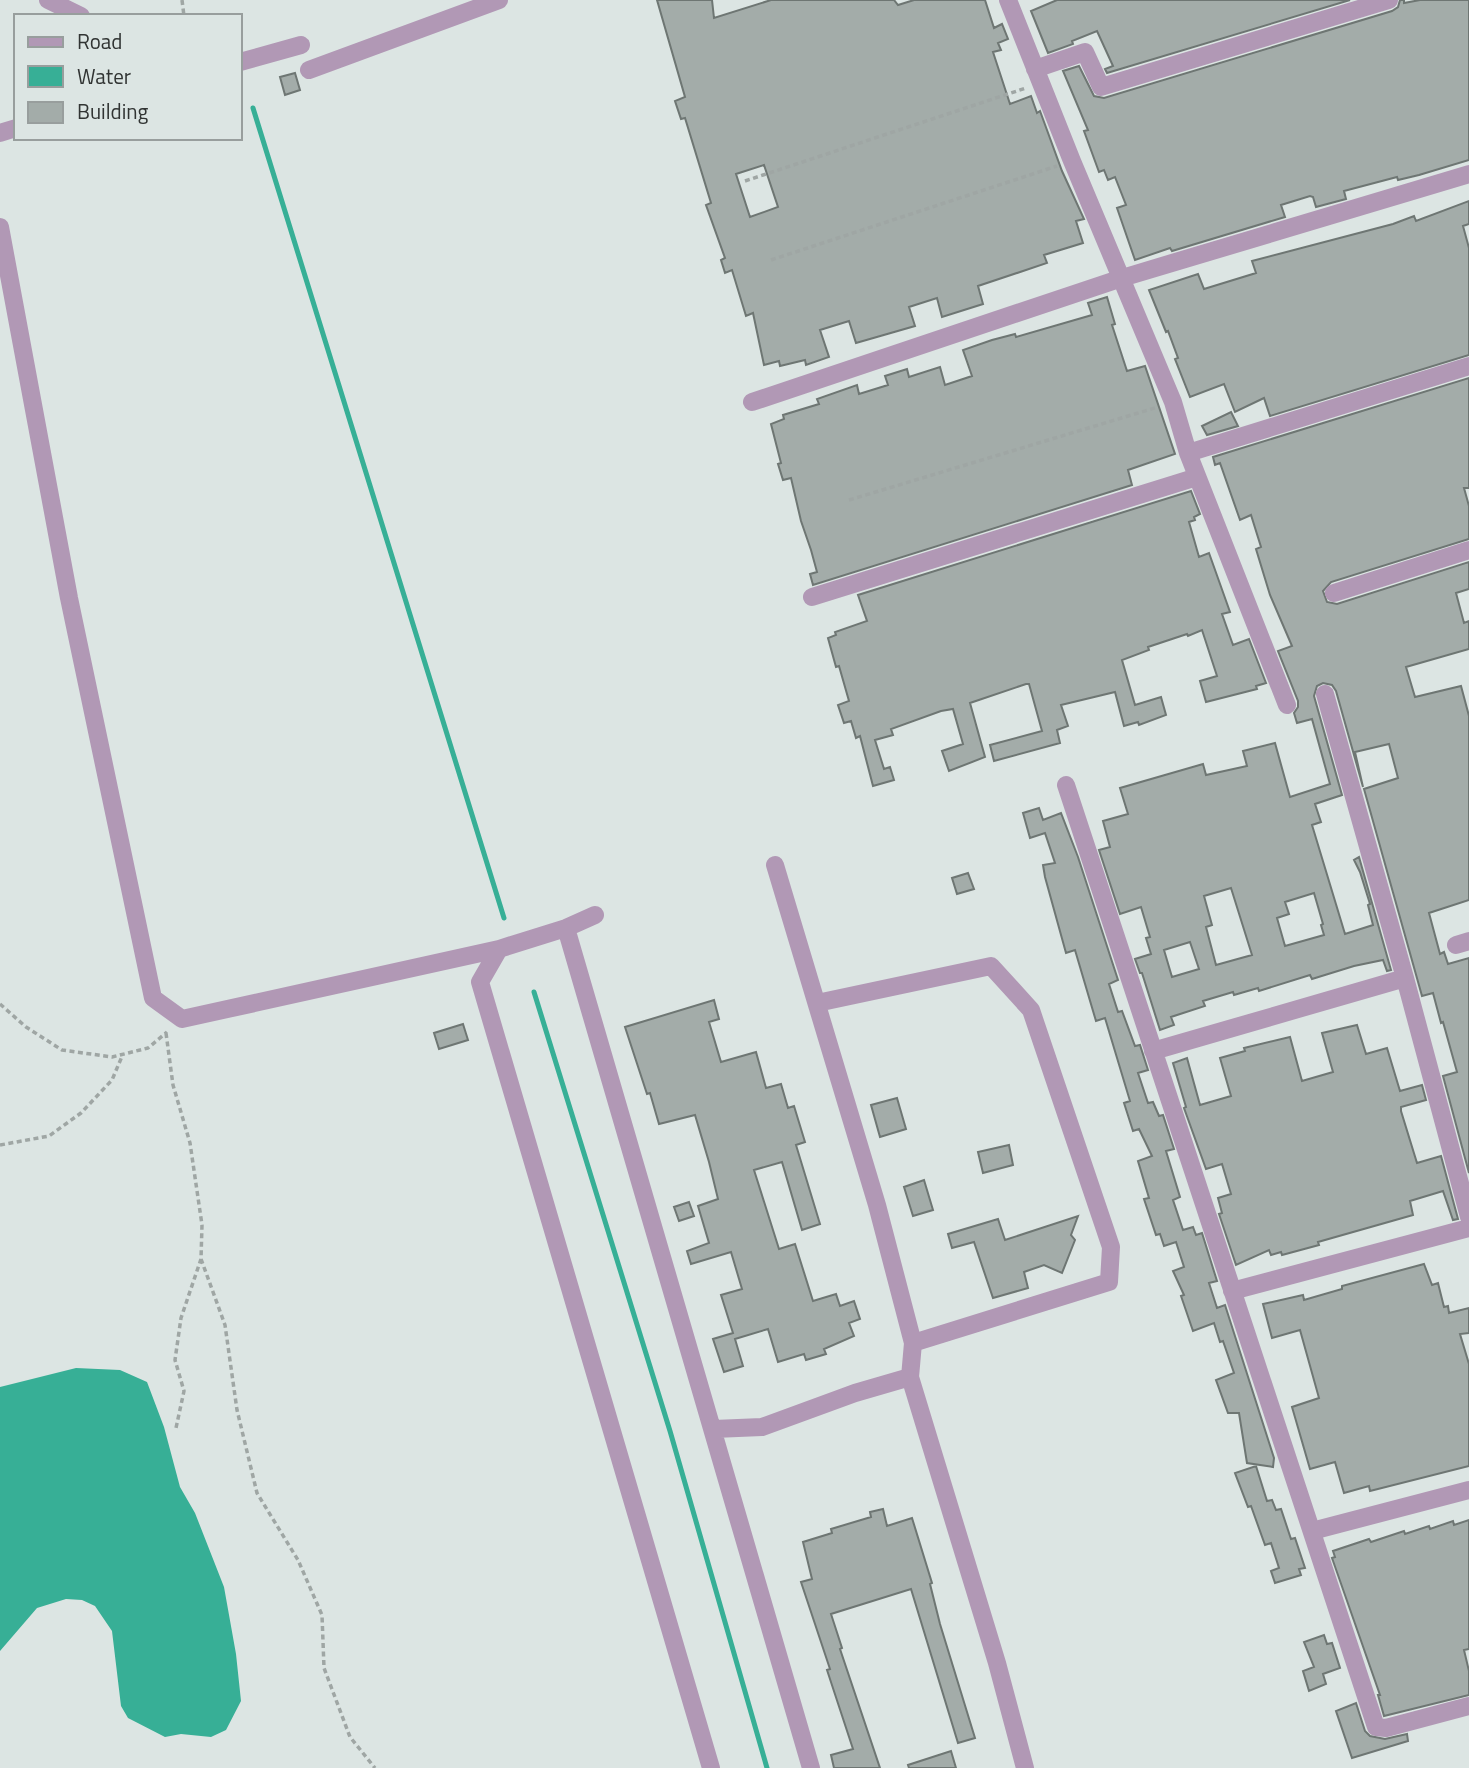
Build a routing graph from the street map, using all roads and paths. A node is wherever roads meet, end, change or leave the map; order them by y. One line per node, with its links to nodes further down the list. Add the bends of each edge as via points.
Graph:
1 (48, 0): 5 (street)
2 (499, 0): 8 (street)
3 (1008, 0): 9 (street)
4 (1389, 0): 9 (street, via 1101,87 1085,52)
5 (77, 14)
6 (301, 46): 7 (street)
7 (242, 61)
8 (309, 70)
9 (1038, 76): 10 (street); 12 (path)
10 (1072, 161): 14 (path); 15 (street)
11 (1469, 174): 15 (street)
12 (745, 181)
13 (0, 227): 35 (street, via 69,598 153,998)
14 (771, 260)
15 (1122, 278): 17 (street); 18 (street)
16 (1469, 366): 19 (street)
17 (752, 402)
18 (1173, 402): 19 (street); 21 (path)
19 (1188, 453): 20 (street)
20 (1197, 477): 24 (street); 26 (street)
21 (849, 500)
22 (1469, 550): 23 (street)
23 (1334, 593)
24 (812, 597)
25 (1325, 694): 32 (street)
26 (1287, 705)
27 (1066, 785): 37 (street)
28 (775, 865): 33 (street)
29 (595, 915): 30 (street)
30 (566, 928): 31 (street); 47 (street)
31 (499, 949): 35 (street); 52 (street, via 480,982)
32 (1405, 978): 37 (street); 40 (street)
33 (817, 1003): 44 (street); 44 (street, via 991,966 1031,1010 1111,1247 1109,1282)
34 (0, 1004): 38 (path, via 62,1050 112,1057)
35 (182, 1019): 36 (path)
36 (166, 1033): 38 (path, via 148,1048); 42 (path, via 173,1085 190,1143 202,1225)
37 (1153, 1051): 43 (street)
38 (123, 1054): 39 (path, via 112,1080 81,1113 49,1136)
39 (0, 1145)
40 (1469, 1217)
41 (1469, 1228): 43 (street)
42 (201, 1259): 46 (path, via 181,1318 175,1360 184,1391); 51 (path, via 225,1325 237,1410 257,1493 298,1560 322,1615 324,1668 351,1737)
43 (1233, 1291): 49 (street)
44 (914, 1343): 45 (street)
45 (910, 1377): 47 (street, via 762,1427); 54 (street)
46 (176, 1428)
47 (714, 1429): 53 (street)
48 (1469, 1490): 49 (street)
49 (1312, 1531): 50 (street, via 1376,1727)
50 (1469, 1706)
51 (375, 1768)
52 (711, 1768)
53 (811, 1768)
54 (1025, 1768)

